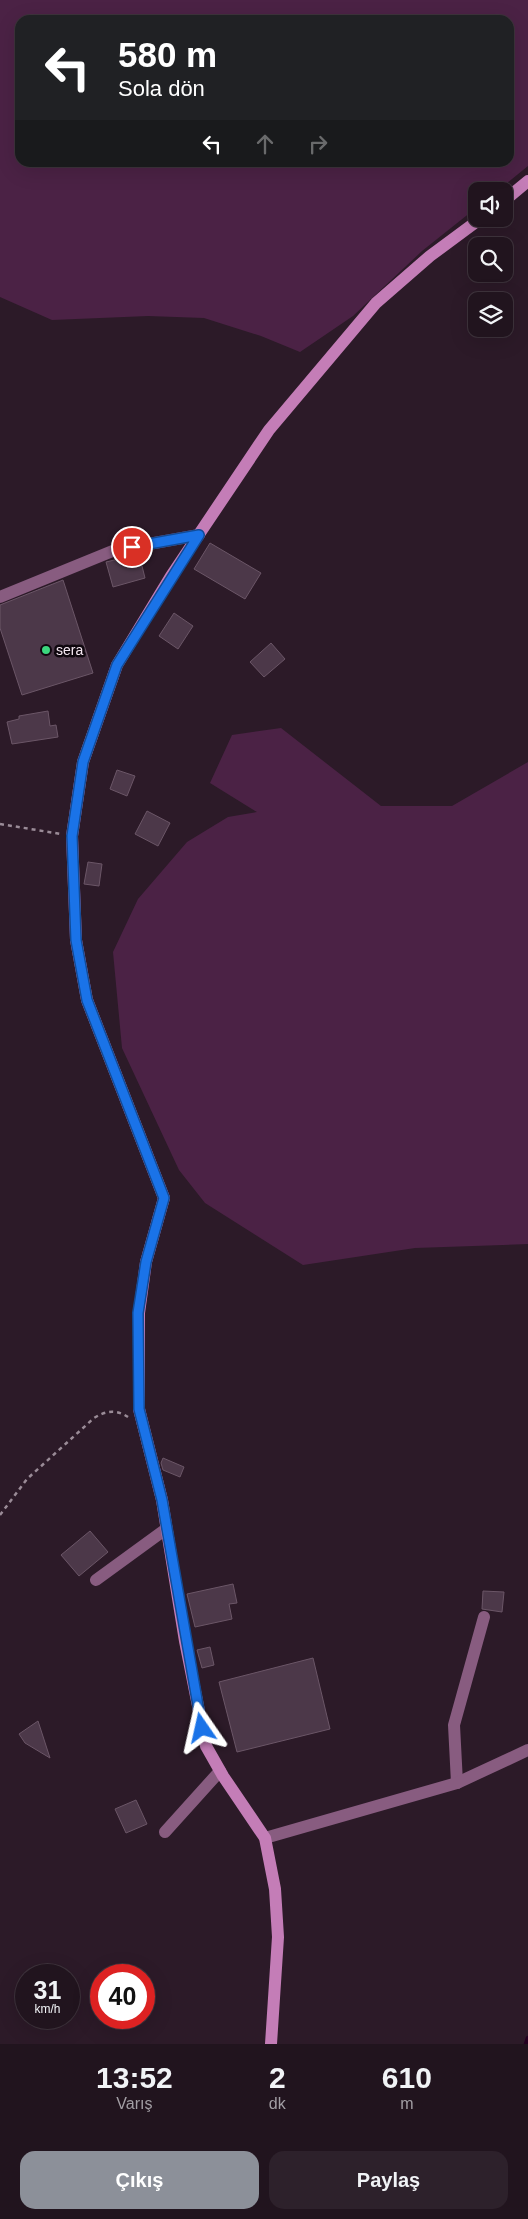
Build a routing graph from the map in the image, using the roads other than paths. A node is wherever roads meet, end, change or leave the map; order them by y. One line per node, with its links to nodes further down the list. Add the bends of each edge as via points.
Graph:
1 (528, 181): 2 (street)
2 (513, 194)
3 (469, 227): 4 (street, via 376,303 269,430)
4 (199, 535): 5 (street, via 115,550); 6 (street, via 117,665 83,762 72,836 76,940 87,1000 164,1198 146,1262 138,1313 139,1409)
5 (0, 597)
6 (166, 1529): 7 (street); 10 (street, via 206,1746)
7 (96, 1580)
8 (484, 1617): 11 (street, via 454,1725)
9 (528, 1750): 11 (street)
10 (220, 1771): 12 (street); 13 (street)
11 (457, 1782): 13 (street)
12 (165, 1832)
13 (266, 1838): 14 (street, via 275,1890 278,1937)
14 (271, 2044)

